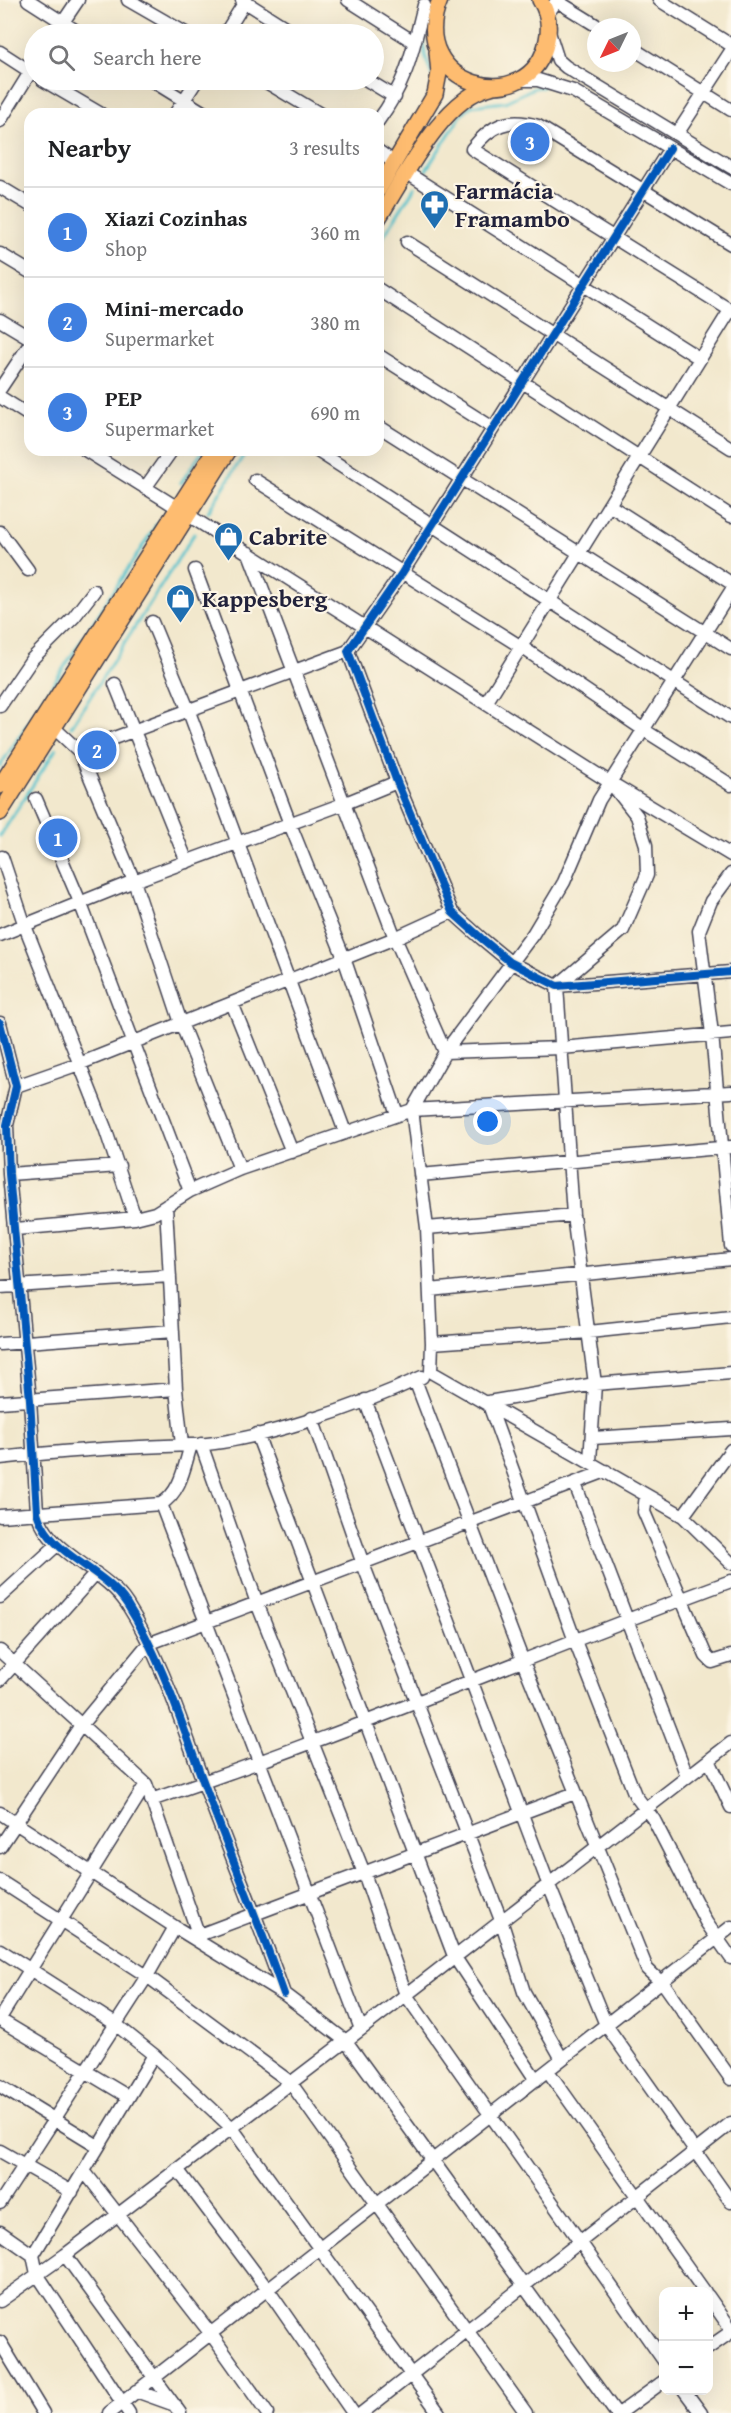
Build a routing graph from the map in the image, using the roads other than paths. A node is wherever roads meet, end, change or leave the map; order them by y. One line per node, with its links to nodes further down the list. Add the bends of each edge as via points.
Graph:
1 (28, 0): 11 (street)
2 (78, 0): 11 (street)
3 (128, 0): 12 (street)
4 (348, 0): 16 (street)
5 (440, 0): 15 (main road)
6 (659, 0): 17 (street)
7 (244, 1): 13 (street); 14 (street)
8 (423, 2): 15 (street); 16 (street)
9 (544, 9): 10 (street, via 557,0); 23 (main road, via 541,57 531,71); 40 (street, via 558,60 579,77)
10 (587, 19)
11 (63, 23)
12 (170, 24)
13 (231, 24)
14 (280, 24)
15 (433, 30): 18 (main road)
16 (414, 42): 31 (street, via 407,72)
17 (731, 45)
18 (437, 49): 23 (main road, via 447,66 462,78 487,86); 43 (main road, via 439,73 435,94)
19 (731, 51): 30 (street)
20 (0, 52): 22 (street)
21 (641, 54): 30 (street)
22 (24, 66)
23 (510, 83): 41 (street, via 538,80 573,91); 45 (main road, via 473,93 454,106)
24 (24, 85): 39 (street)
25 (60, 90): 33 (street)
26 (168, 90): 32 (street)
27 (190, 90): 32 (street)
28 (280, 90): 36 (street)
29 (383, 90): 31 (street)
30 (704, 93): 37 (street); 40 (street)
31 (395, 97): 38 (street)
32 (184, 100): 34 (street); 35 (street)
33 (91, 108)
34 (179, 108)
35 (197, 108)
36 (310, 108)
37 (731, 110)
38 (384, 112)
39 (0, 121)
40 (677, 134): 44 (street)
41 (670, 148): 47 (street); 49 (street)
42 (384, 155): 43 (street)
43 (395, 163): 46 (main road)
44 (731, 167)
45 (407, 173): 51 (main road); 57 (street)
46 (384, 180)
47 (731, 184)
48 (0, 187): 50 (street)
49 (644, 189): 52 (street); 52 (street, via 526,122 503,122 472,149); 54 (street)
50 (24, 201)
51 (384, 209)
52 (614, 239): 57 (street); 59 (street)
53 (407, 242): 62 (street)
54 (731, 244)
55 (0, 254): 56 (street)
56 (24, 268)
57 (584, 285): 62 (street); 64 (street)
58 (384, 293): 66 (street)
59 (731, 309): 64 (street)
60 (0, 320): 61 (street)
61 (24, 334)
62 (554, 335): 66 (street); 69 (street)
63 (24, 353): 67 (street)
64 (699, 358): 69 (street)
65 (384, 359): 71 (street)
66 (523, 380): 71 (street); 79 (street)
67 (0, 389)
68 (0, 397): 70 (street)
69 (670, 409): 73 (street); 79 (street)
70 (24, 412)
71 (494, 428): 80 (street)
72 (384, 430): 80 (street)
73 (731, 448)
74 (94, 456): 82 (street)
75 (168, 456): 82 (street)
76 (211, 456): 84 (main road)
77 (225, 456): 84 (main road)
78 (326, 456): 86 (street)
79 (640, 457): 83 (street); 85 (street)
80 (462, 479): 86 (street); 89 (street)
81 (255, 480): 92 (street)
82 (145, 488): 84 (street)
83 (609, 506): 89 (street); 93 (street)
84 (183, 511): 88 (street); 111 (main road); 118 (main road)
85 (731, 516)
86 (433, 523): 92 (street); 96 (street)
87 (0, 532): 90 (street)
88 (249, 553): 98 (street); 103 (street)
89 (580, 554): 96 (street); 99 (street)
90 (28, 570)
91 (195, 570): 106 (street)
92 (402, 573): 98 (street); 100 (street)
93 (731, 583)
94 (94, 591): 108 (street, via 32,659)
95 (731, 591): 99 (street)
96 (551, 600): 100 (street); 104 (street)
97 (152, 622): 109 (street)
98 (365, 627): 102 (street); 107 (street)
99 (705, 633): 101 (street); 104 (street)
100 (522, 648): 107 (street); 112 (street)
101 (731, 649)
102 (348, 651): 103 (street); 115 (street)
103 (293, 671): 106 (street); 120 (street)
104 (674, 682): 110 (street); 112 (street)
105 (115, 684): 113 (street)
106 (239, 691): 109 (street); 122 (street)
107 (486, 704): 116 (street)
108 (0, 706)
109 (188, 709): 113 (street); 123 (street)
110 (731, 718)
111 (53, 727): 114 (street); 121 (main road)
112 (644, 730): 116 (street); 117 (street)
113 (135, 731): 114 (street); 126 (street)
114 (79, 751): 128 (street)
115 (397, 782): 120 (street); 130 (street)
116 (611, 783): 124 (street); 135 (street, via 598,800 564,882 533,934); 139 (street, via 637,816 646,845 647,875 623,930)
117 (731, 785)
118 (0, 786)
119 (36, 800): 129 (street)
120 (343, 804): 122 (street); 133 (street)
121 (0, 813)
122 (290, 824): 123 (street); 134 (street)
123 (237, 844): 126 (street); 138 (street)
124 (731, 855)
125 (2, 857): 131 (street)
126 (187, 862): 128 (street)
127 (731, 874): 137 (street, via 711,901 700,925)
128 (134, 881): 129 (street); 142 (street)
129 (80, 902): 131 (street); 145 (street)
130 (452, 912): 133 (street); 135 (street)
131 (25, 926): 132 (street); 148 (street)
132 (0, 935)
133 (395, 938): 134 (street); 147 (street)
134 (344, 958): 138 (street); 154 (street)
135 (510, 962): 139 (street); 147 (street)
136 (731, 972): 137 (street)
137 (703, 974): 139 (street); 144 (street)
138 (288, 980): 140 (street); 155 (street)
139 (557, 986): 146 (street)
140 (232, 1002): 142 (street); 157 (street)
141 (0, 1023): 149 (street)
142 (181, 1023): 145 (street); 160 (street)
143 (731, 1033): 144 (street)
144 (712, 1034): 146 (street); 151 (street)
145 (133, 1042): 148 (street); 163 (street)
146 (561, 1048): 147 (street); 152 (street)
147 (445, 1052): 153 (street)
148 (79, 1064): 149 (street); 159 (street)
149 (16, 1086): 161 (street, via 7,1125)
150 (731, 1092): 151 (street)
151 (717, 1093): 152 (street); 156 (street)
152 (565, 1102): 153 (street); 158 (street)
153 (412, 1110): 154 (street); 162 (street)
154 (397, 1114): 155 (street)
155 (345, 1132): 157 (street)
156 (726, 1148): 158 (street); 164 (street)
157 (292, 1152): 160 (street)
158 (569, 1162): 162 (street); 166 (street)
159 (119, 1166): 161 (street); 167 (street)
160 (240, 1168): 163 (street)
161 (9, 1174): 169 (street)
162 (420, 1174): 168 (street)
163 (190, 1191): 165 (street)
164 (729, 1203): 170 (street)
165 (166, 1206): 167 (street); 173 (street)
166 (573, 1215): 168 (street); 172 (street)
167 (135, 1218): 169 (street)
168 (427, 1228): 176 (street)
169 (16, 1229): 174 (street)
170 (731, 1246)
171 (731, 1259): 172 (street)
172 (583, 1274): 176 (street); 179 (street)
173 (170, 1276): 174 (street); 178 (street)
174 (20, 1286): 175 (street); 180 (street)
175 (0, 1287)
176 (430, 1290): 181 (street)
177 (731, 1317): 179 (street)
178 (173, 1331): 180 (street); 187 (street)
179 (589, 1332): 181 (street); 186 (street)
180 (26, 1342): 182 (street); 188 (street)
181 (432, 1343): 183 (street)
182 (0, 1344)
183 (431, 1372): 185 (street); 191 (street)
184 (731, 1373): 186 (street)
185 (416, 1380): 189 (street); 209 (street)
186 (595, 1384): 191 (street); 195 (street)
187 (176, 1389): 188 (street); 196 (street)
188 (30, 1400): 190 (street); 198 (street)
189 (365, 1400): 192 (street); 210 (street)
190 (0, 1402)
191 (488, 1402): 200 (street, via 556,1445); 204 (street)
192 (312, 1418): 194 (street); 213 (street)
193 (731, 1429): 195 (street)
194 (257, 1434): 196 (street); 216 (street)
195 (593, 1438): 200 (street)
196 (191, 1445): 198 (street); 205 (street, via 177,1488); 219 (street)
197 (731, 1450): 208 (street)
198 (32, 1454): 199 (street); 206 (street)
199 (0, 1458)
200 (590, 1461): 201 (street)
201 (606, 1472): 202 (street); 203 (street)
202 (575, 1484): 204 (street); 220 (street)
203 (646, 1495): 208 (street); 218 (street, via 644,1512)
204 (523, 1503): 209 (street); 222 (street)
205 (161, 1504): 206 (street); 221 (street)
206 (37, 1512): 207 (street); 211 (street, via 41,1527)
207 (0, 1516)
208 (683, 1516): 212 (street)
209 (471, 1524): 210 (street); 226 (street)
210 (418, 1544): 213 (street); 228 (street)
211 (57, 1545): 214 (street); 217 (street)
212 (731, 1563)
213 (363, 1564): 216 (street); 230 (street)
214 (96, 1573): 223 (street, via 128,1605); 227 (street)
215 (731, 1581): 218 (street)
216 (311, 1583): 219 (street); 231 (street)
217 (0, 1597)
218 (681, 1599): 220 (street); 225 (street, via 709,1661)
219 (257, 1603): 221 (street); 233 (street)
220 (627, 1621): 222 (street); 237 (street)
221 (206, 1624): 223 (street); 236 (street)
222 (575, 1641): 226 (street); 243 (street, via 635,1795)
223 (148, 1644): 232 (street); 238 (street)
224 (0, 1651): 227 (street)
225 (731, 1656)
226 (522, 1659): 228 (street); 240 (street)
227 (15, 1664): 229 (street); 232 (street)
228 (470, 1679): 230 (street); 245 (street)
229 (0, 1680)
230 (417, 1701): 231 (street); 247 (street)
231 (364, 1722): 233 (street); 250 (street)
232 (81, 1725): 239 (street); 246 (street)
233 (311, 1742): 236 (street); 252 (street)
234 (731, 1743): 235 (street)
235 (709, 1760): 237 (street); 242 (street)
236 (259, 1762): 238 (street); 255 (street)
237 (687, 1776): 243 (street)
238 (203, 1783): 241 (street); 256 (street)
239 (146, 1784): 241 (street); 251 (street)
240 (575, 1793): 245 (street); 248 (street)
241 (151, 1800): 262 (street)
242 (731, 1807)
243 (645, 1808): 248 (street); 261 (street)
244 (0, 1813): 246 (street)
245 (522, 1813): 247 (street); 254 (street)
246 (16, 1823): 249 (street); 251 (street)
247 (468, 1834): 250 (street); 257 (street)
248 (596, 1845): 254 (street); 268 (street, via 647,1969)
249 (0, 1847)
250 (414, 1854): 252 (street); 264 (street)
251 (90, 1872): 258 (street); 259 (street)
252 (364, 1873): 255 (street); 270 (street)
253 (0, 1881): 258 (street)
254 (548, 1883): 257 (street); 273 (street)
255 (308, 1892): 256 (street); 274 (street)
256 (255, 1914): 262 (street); 269 (street)
257 (501, 1920): 264 (street); 277 (street, via 524,1992)
258 (61, 1921): 266 (street); 267 (street)
259 (175, 1927): 262 (street); 267 (street)
260 (731, 1927): 261 (street)
261 (717, 1938): 265 (street); 268 (street)
262 (200, 1940): 269 (street)
263 (0, 1950): 266 (street)
264 (454, 1956): 270 (street); 281 (street)
265 (731, 1958)
266 (30, 1968): 271 (street); 272 (street)
267 (147, 1976): 272 (street); 282 (street)
268 (660, 1982): 273 (street); 280 (street)
269 (284, 1994): 275 (street)
270 (406, 1995): 274 (street); 285 (street)
271 (0, 2019): 278 (street)
272 (114, 2023): 276 (street); 278 (street)
273 (606, 2025): 277 (street); 291 (street)
274 (361, 2030): 275 (street)
275 (346, 2041): 282 (street); 292 (street)
276 (154, 2055): 284 (street); 288 (street)
277 (562, 2059): 279 (street)
278 (84, 2071): 284 (street); 286 (street)
279 (548, 2071): 281 (street); 297 (street)
280 (731, 2079)
281 (536, 2080): 285 (street)
282 (290, 2082): 288 (street); 300 (street)
283 (0, 2086): 286 (street)
284 (127, 2096): 289 (street)
285 (490, 2116): 292 (street); 303 (street)
286 (54, 2120): 289 (street); 293 (street)
287 (731, 2123): 291 (street)
288 (232, 2128): 294 (street); 304 (street)
289 (98, 2146): 295 (street)
290 (0, 2151): 293 (street)
291 (695, 2152): 297 (street); 298 (street)
292 (433, 2159): 300 (street); 308 (street)
293 (25, 2165): 296 (street); 299 (street)
294 (177, 2169): 301 (street); 310 (street)
295 (84, 2170): 296 (street); 301 (street)
296 (72, 2192): 305 (street)
297 (640, 2197): 303 (street); 309 (street)
298 (731, 2202)
299 (0, 2203)
300 (376, 2205): 304 (street); 314 (street)
301 (119, 2213): 306 (street); 315 (street)
302 (0, 2232): 305 (street)
303 (580, 2243): 308 (street); 318 (street)
304 (322, 2247): 310 (street); 319 (street)
305 (33, 2255): 307 (street)
306 (65, 2255): 307 (street); 320 (street)
307 (38, 2274): 311 (street); 324 (street)
308 (523, 2287): 314 (street); 333 (street)
309 (702, 2287)
310 (268, 2290): 315 (street); 329 (street)
311 (0, 2301)
312 (713, 2304): 313 (street)
313 (731, 2331): 317 (street)
314 (468, 2332): 319 (street); 332 (street)
315 (211, 2334): 320 (street); 328 (street)
316 (0, 2342): 326 (street)
317 (713, 2344)
318 (659, 2355)
319 (411, 2376): 330 (street); 331 (street)
320 (156, 2378): 322 (street); 325 (street)
321 (659, 2384): 333 (street)
322 (136, 2391): 324 (street); 325 (street)
323 (687, 2395): 334 (street)
324 (126, 2408): 327 (street)
325 (177, 2409)
326 (43, 2413)
327 (109, 2413)
328 (267, 2413)
329 (352, 2413)
330 (362, 2413)
331 (439, 2413)
332 (526, 2413)
333 (618, 2413)
334 (701, 2413)

